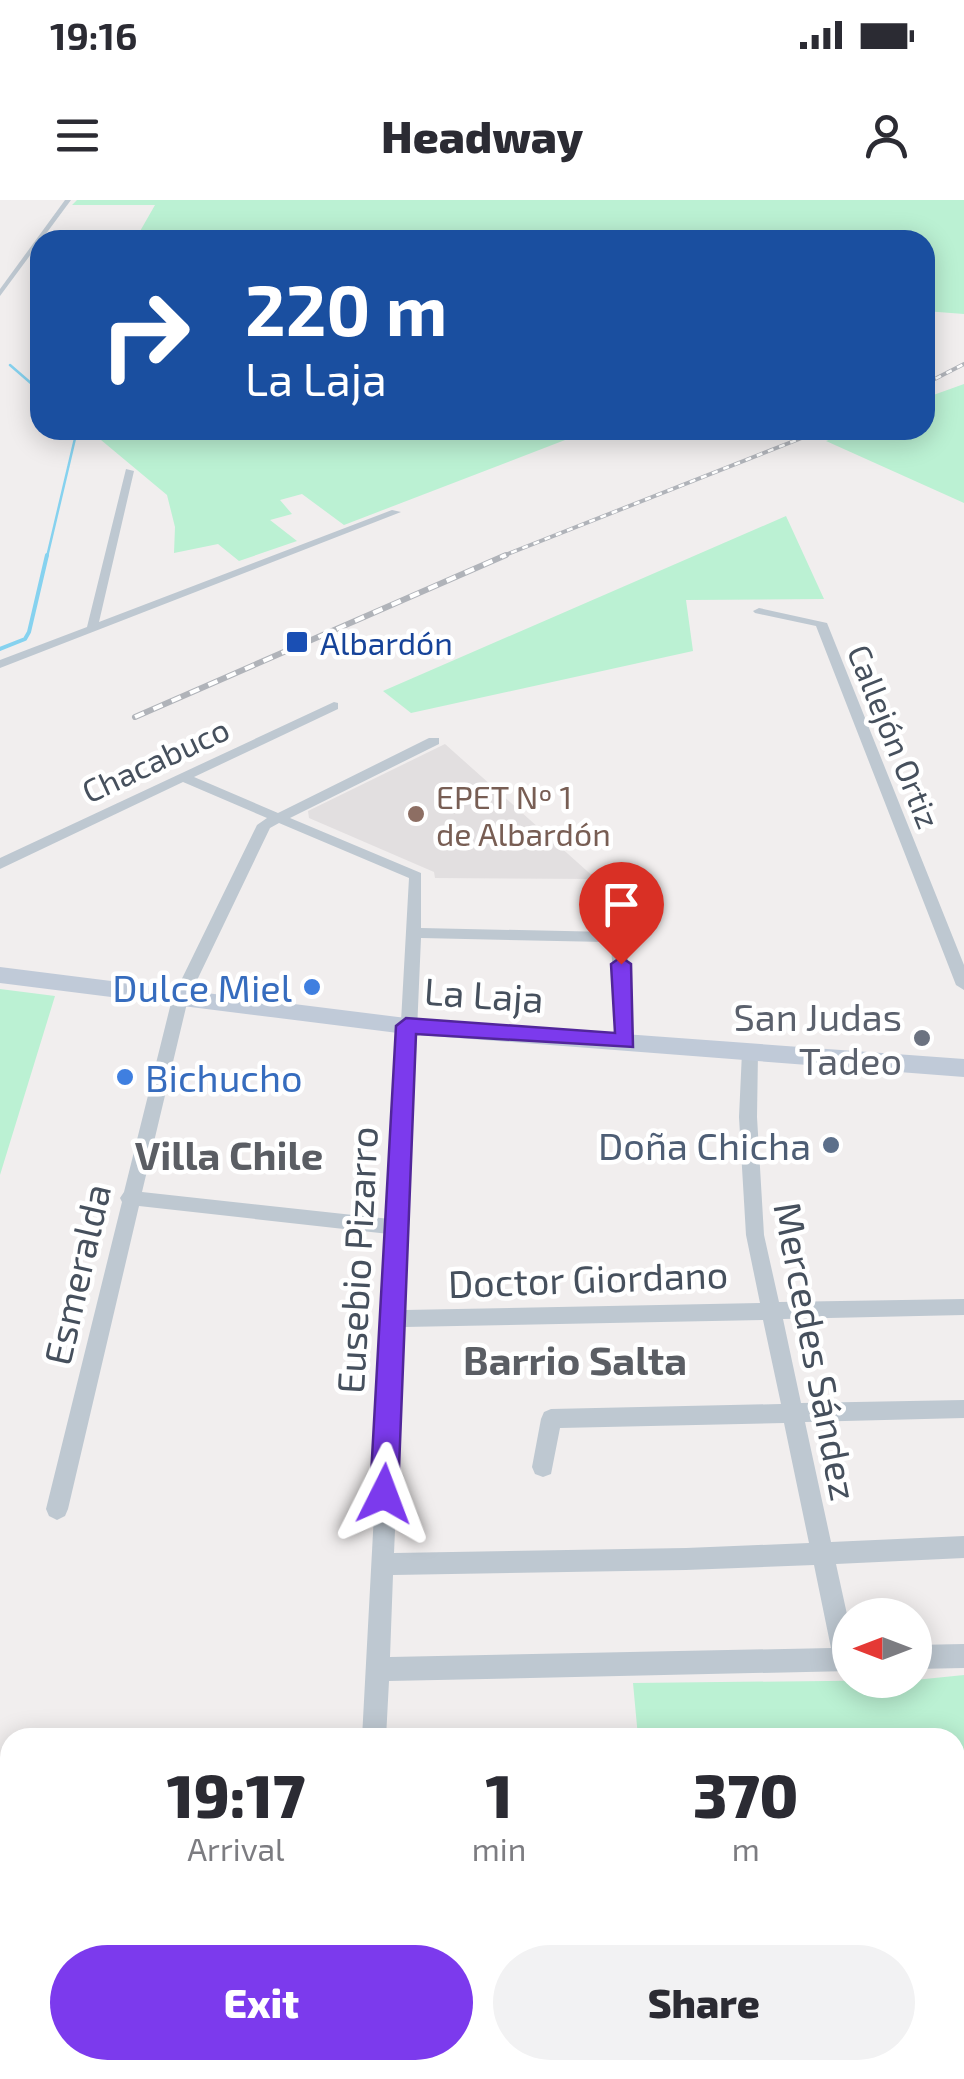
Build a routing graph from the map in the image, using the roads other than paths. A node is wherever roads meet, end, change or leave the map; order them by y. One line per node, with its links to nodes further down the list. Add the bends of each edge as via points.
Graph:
1 (68, 200): 2 (street)
2 (46, 230)
3 (30, 253): 4 (street)
4 (0, 294)
5 (129, 471): 8 (street)
6 (396, 512): 8 (street)
7 (759, 612): 17 (street, Callejón Ortiz, via 820,623)
8 (92, 629): 9 (street)
9 (0, 664)
10 (334, 706): 12 (street, Chacabuco)
11 (434, 742): 13 (street)
12 (182, 777): 13 (street); 14 (street, Chacabuco)
13 (279, 817): 15 (street, Eusebio Pizarro, via 416,876); 18 (street, Esmeralda, via 264,824)
14 (0, 864)
15 (414, 934): 19 (street, Eusebio Pizarro); 20 (street, via 601,936 619,946)
16 (0, 975): 18 (main road, La Laja)
17 (964, 984)
18 (180, 999): 19 (main road, La Laja); 23 (street, Esmeralda)
19 (406, 1026): 20 (main road, La Laja); 24 (street, Eusebio Pizarro)
20 (626, 1042): 21 (main road, La Laja)
21 (750, 1052): 22 (main road, La Laja); 26 (street, Mercedes Sández, via 751,1186)
22 (964, 1068)
23 (129, 1198): 24 (street); 31 (street, Esmeralda)
24 (397, 1228): 27 (street, Eusebio Pizarro)
25 (964, 1307): 26 (street, Doctor Giordano)
26 (768, 1308): 27 (street, Doctor Giordano); 29 (street, Mercedes Sández)
27 (394, 1319): 34 (street, Eusebio Pizarro)
28 (964, 1409): 29 (street)
29 (790, 1412): 30 (street, via 551,1420); 33 (street, Mercedes Sández)
30 (543, 1467)
31 (57, 1508)
32 (964, 1548): 33 (street)
33 (820, 1554): 34 (street); 35 (street, Mercedes Sández)
34 (380, 1564): 39 (street, Eusebio Pizarro)
35 (832, 1601)
36 (964, 1656): 37 (street)
37 (932, 1657)
38 (832, 1659): 39 (street)
39 (376, 1669): 40 (street, Eusebio Pizarro)
40 (374, 1728)

